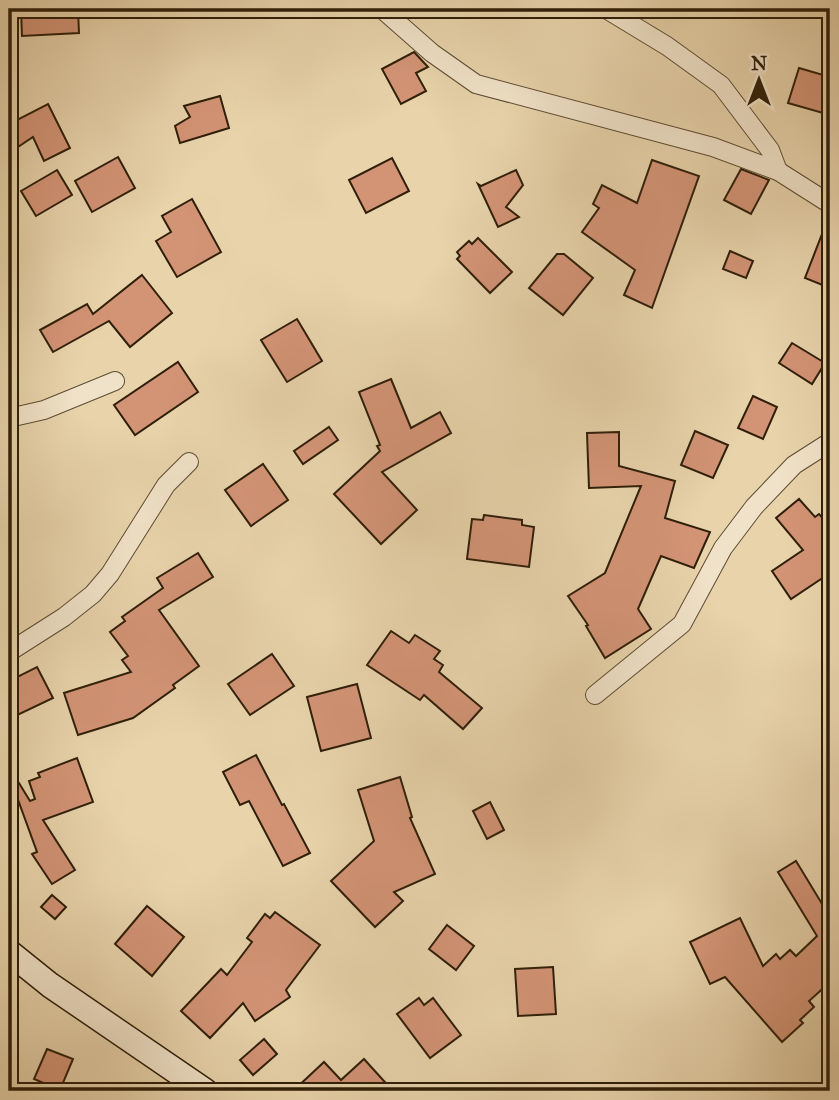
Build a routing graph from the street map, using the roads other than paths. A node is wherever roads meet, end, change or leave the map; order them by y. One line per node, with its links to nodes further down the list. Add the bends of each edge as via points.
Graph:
1 (382, 9): 3 (street, via 476,84 713,147)
2 (606, 9): 3 (street, via 721,85 770,150)
3 (778, 171): 4 (street)
4 (830, 204)
5 (115, 381): 6 (street, via 44,410)
6 (9, 418)
7 (830, 442): 10 (street, via 794,465 754,507 723,548 682,624)
8 (189, 462): 9 (street, via 166,485 93,594)
9 (9, 652)
10 (595, 695)
11 (9, 952): 12 (main road)
12 (205, 1091)

